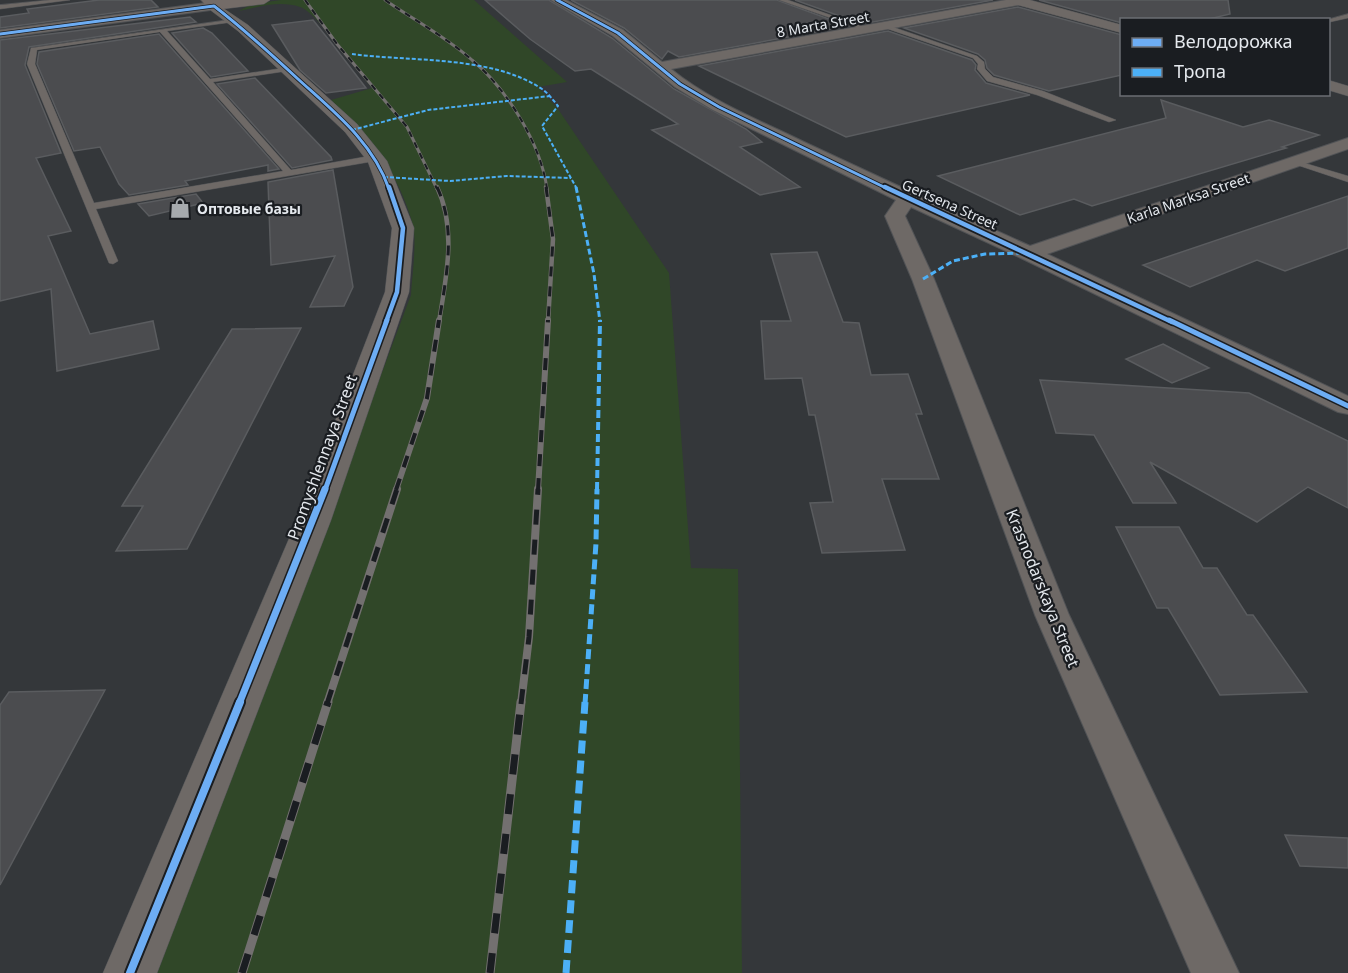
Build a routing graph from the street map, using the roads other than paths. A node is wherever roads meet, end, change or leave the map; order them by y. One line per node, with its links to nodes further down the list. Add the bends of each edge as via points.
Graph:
1 (67, 0): 6 (lane)
2 (264, 0): 7 (main road)
3 (557, 0): 17 (street, Gertsena Street, via 618,33)
4 (782, 0): 13 (lane)
5 (1019, 0): 10 (street, 8 Marta Street); 11 (street)
6 (0, 7)
7 (218, 9): 12 (lane); 14 (street); 18 (street, Promyshlennaya Street)
8 (1348, 16): 9 (lane)
9 (1330, 21)
10 (887, 27): 13 (street, 8 Marta Street); 22 (lane, via 975,57 990,78)
11 (1120, 28)
12 (162, 30): 16 (lane); 19 (lane)
13 (870, 30): 17 (street, 8 Marta Street)
14 (26, 31): 15 (street); 16 (lane)
15 (0, 34)
16 (34, 48): 29 (lane, via 31,64)
17 (661, 67): 28 (street, Gertsena Street, via 680,84 719,107)
18 (287, 69): 19 (lane); 24 (street, Promyshlennaya Street, via 351,128)
19 (208, 81): 26 (lane)
20 (1330, 85): 21 (street)
21 (1348, 91)
22 (1112, 120)
23 (1348, 143): 25 (street, Karla Marksa Street)
24 (375, 158): 26 (lane); 33 (street, Promyshlennaya Street, via 402,228 397,292 314,520)
25 (1294, 161): 27 (lane); 30 (street, Karla Marksa Street)
26 (289, 173): 29 (lane)
27 (1348, 179)
28 (907, 198): 30 (street, Gertsena Street); 34 (street, Krasnodarskaya Street, via 895,216 1052,615)
29 (90, 207): 31 (lane)
30 (1029, 253): 32 (street, Gertsena Street)
31 (113, 261)
32 (1348, 405)
33 (130, 973)
34 (1215, 973)

